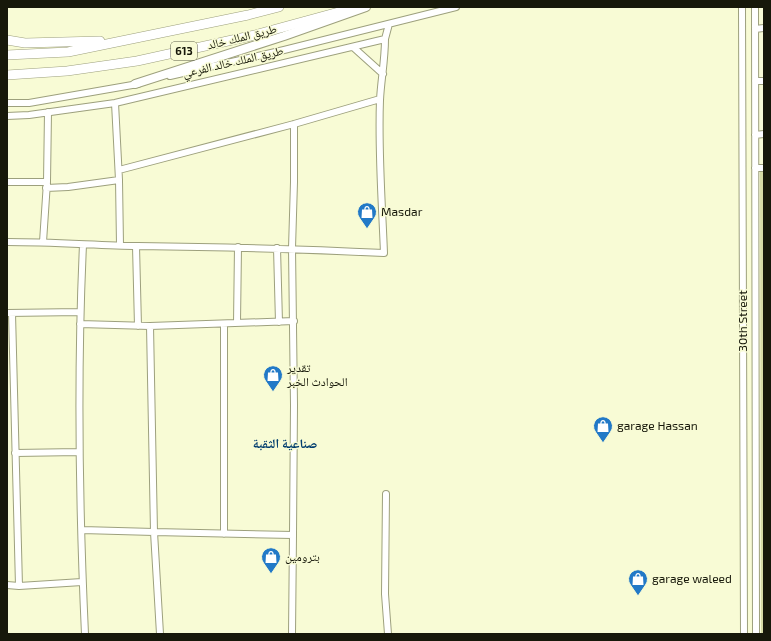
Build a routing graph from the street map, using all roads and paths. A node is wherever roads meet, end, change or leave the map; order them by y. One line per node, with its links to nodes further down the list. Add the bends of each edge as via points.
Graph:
1 (279, 7): 12 (highway, طريق الملك خالد / 613)
2 (357, 7): 16 (highway, طريق الملك خالد / 613, via 255,35 137,61 67,71)
3 (366, 7): 19 (main road)
4 (456, 7): 7 (street, طريق الملك خالد الفرعي)
5 (742, 7): 67 (street, 30th Street)
6 (755, 7): 9 (street, 30th Street)
7 (389, 24): 10 (street); 19 (street, طريق الملك خالد الفرعي)
8 (764, 28): 9 (street)
9 (755, 29): 17 (street, 30th Street)
10 (385, 39): 13 (street); 15 (street)
11 (7, 40): 12 (highway, via 25,43 67,43)
12 (132, 40): 14 (highway, طريق الملك خالد / 613, via 68,52)
13 (354, 47): 15 (street); 22 (street)
14 (7, 55)
15 (383, 74): 20 (street)
16 (7, 75)
17 (755, 81): 18 (street); 27 (street, 30th Street)
18 (764, 81)
19 (135, 84): 21 (street, طريق الملك خالد الفرعي, via 29,102)
20 (380, 99): 25 (street); 41 (street, via 384,253)
21 (7, 103)
22 (115, 103): 23 (street); 30 (street)
23 (48, 112): 24 (street); 33 (street)
24 (7, 116)
25 (294, 124): 30 (street); 41 (street)
26 (764, 134): 27 (street)
27 (756, 135): 28 (street, 30th Street)
28 (755, 168): 29 (street); 68 (street, 30th Street)
29 (764, 168)
30 (119, 170): 31 (street)
31 (119, 180): 33 (street, via 68,187); 37 (street)
32 (7, 182): 33 (street)
33 (46, 185): 35 (street)
34 (7, 242): 35 (street)
35 (43, 242): 36 (street)
36 (83, 245): 37 (street); 42 (street)
37 (120, 245): 38 (street)
38 (136, 246): 39 (street); 49 (street)
39 (238, 247): 40 (street); 46 (street)
40 (277, 248): 41 (street); 45 (street)
41 (292, 248): 44 (street)
42 (80, 312): 43 (street); 47 (street)
43 (10, 313): 52 (street)
44 (294, 321): 45 (street); 59 (street)
45 (279, 322): 46 (street)
46 (237, 323): 48 (street)
47 (80, 324): 49 (street); 53 (street)
48 (224, 324): 50 (street); 58 (street)
49 (138, 326): 50 (street)
50 (150, 326): 57 (street)
51 (7, 402): 52 (street)
52 (14, 402): 54 (street)
53 (79, 452): 54 (street); 56 (street)
54 (15, 453): 62 (street)
55 (386, 494): 66 (street)
56 (82, 530): 57 (street); 60 (street)
57 (154, 532): 58 (street); 64 (street)
58 (224, 534): 59 (street)
59 (293, 535): 65 (street)
60 (82, 582): 62 (street); 63 (street)
61 (7, 585): 62 (street)
62 (19, 586)
63 (85, 634)
64 (160, 634)
65 (292, 634)
66 (388, 634)
67 (744, 634)
68 (756, 634)

